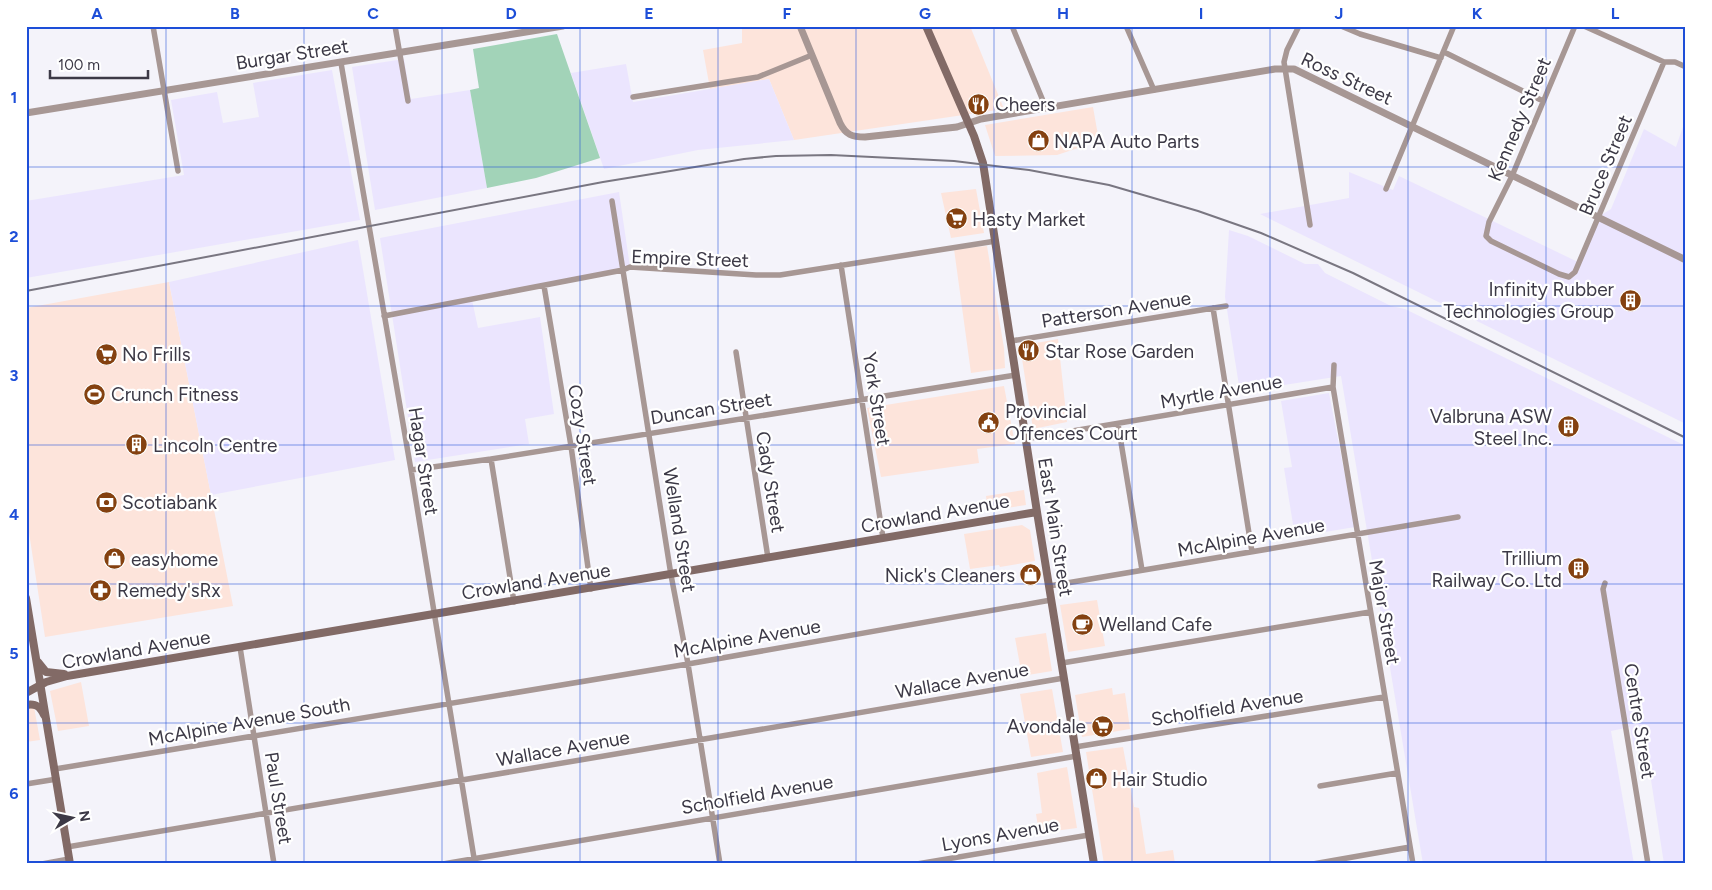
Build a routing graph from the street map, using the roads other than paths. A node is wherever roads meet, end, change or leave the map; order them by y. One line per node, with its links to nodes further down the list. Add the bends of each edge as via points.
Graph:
1 (153, 26): 23 (street)
2 (395, 26): 15 (street)
3 (562, 26): 13 (street, Burgar Street)
4 (800, 26): 16 (street)
5 (926, 26): 29 (main road, East Main Street)
6 (1012, 26): 27 (street)
7 (1126, 26): 22 (street)
8 (1299, 26): 21 (street, via 1287,50)
9 (1341, 26): 17 (street)
10 (1454, 26): 14 (street)
11 (1575, 26): 26 (street, Kennedy Street)
12 (1584, 26): 18 (street)
13 (552, 27): 15 (street, Burgar Street)
14 (1444, 52): 17 (street); 26 (street)
15 (400, 53): 19 (street, Burgar Street); 25 (street)
16 (812, 54): 24 (street, via 758,77); 29 (street, Ross Street, via 840,123 851,137)
17 (1441, 58): 30 (street)
18 (1664, 62): 20 (street); 35 (street, Bruce Street)
19 (341, 63): 23 (street, Burgar Street); 45 (street, Hagar Street)
20 (1686, 67)
21 (1284, 68): 22 (street, Ross Street); 30 (street, Ross Street, via 1302,72); 36 (street)
22 (1154, 90): 27 (street, Ross Street)
23 (164, 91): 28 (street, Burgar Street); 31 (street)
24 (633, 96)
25 (408, 101)
26 (1543, 101): 32 (street, Kennedy Street)
27 (1046, 108): 29 (street, Ross Street)
28 (26, 113)
29 (967, 124): 37 (main road, East Main Street, via 983,163)
30 (1411, 126): 32 (street, Ross Street); 33 (street)
31 (178, 171)
32 (1512, 176): 35 (street, Ross Street); 41 (street, Kennedy Street, via 1489,222 1486,236 1559,274)
33 (1386, 189)
34 (612, 200): 40 (street, Welland Street)
35 (1598, 219): 38 (street, Ross Street); 41 (street, Bruce Street, via 1576,272)
36 (1310, 225)
37 (996, 242): 39 (street, Empire Street); 46 (main road, East Main Street)
38 (1686, 260)
39 (841, 265): 40 (street, Empire Street, via 766,276 659,268); 51 (street, York Street)
40 (623, 270): 42 (street, Empire Street); 55 (street, Welland Street)
41 (1569, 276)
42 (544, 286): 45 (street, Empire Street); 57 (street, Cozy Street)
43 (1226, 306): 44 (street, Patterson Avenue)
44 (1213, 308): 46 (street, Patterson Avenue); 52 (street)
45 (384, 316): 59 (street, Hagar Street)
46 (1011, 341): 49 (main road, East Main Street)
47 (736, 352): 53 (street, Cady Street)
48 (1334, 365): 50 (street, Major Street)
49 (1016, 375): 51 (street, Duncan Street); 56 (main road, East Main Street)
50 (1332, 387): 52 (street, Myrtle Avenue); 62 (street, Major Street)
51 (862, 400): 53 (street, Duncan Street); 63 (street, York Street)
52 (1228, 405): 54 (street, Myrtle Avenue); 64 (street)
53 (746, 418): 55 (street, Duncan Street); 65 (street, Cady Street)
54 (1118, 424): 56 (street, Myrtle Avenue); 66 (street)
55 (649, 434): 57 (street, Duncan Street); 67 (street, Welland Street)
56 (1025, 439): 60 (main road, East Main Street)
57 (570, 446): 58 (street, Duncan Street); 70 (street, Cozy Street)
58 (491, 459): 59 (street, Duncan Street); 73 (street)
59 (411, 470): 75 (street, Hagar Street)
60 (1037, 512): 63 (main road, Crowland Avenue); 69 (main road, East Main Street)
61 (1458, 517): 62 (street, McAlpine Avenue)
62 (1356, 534): 64 (street, McAlpine Avenue); 74 (street, Major Street)
63 (883, 538): 65 (main road, Crowland Avenue)
64 (1252, 552): 66 (street, McAlpine Avenue)
65 (768, 558): 67 (main road, Crowland Avenue)
66 (1142, 570): 69 (street, McAlpine Avenue)
67 (671, 575): 70 (main road, Crowland Avenue); 79 (street, Welland Street)
68 (1605, 583): 113 (street, Centre Street, via 1603,589)
69 (1049, 586): 72 (main road, East Main Street)
70 (591, 589): 73 (main road, Crowland Avenue)
71 (26, 598): 77 (main road)
72 (1051, 600): 78 (main road, East Main Street); 79 (street, McAlpine Avenue)
73 (514, 602): 75 (main road, Crowland Avenue)
74 (1370, 612): 78 (street); 84 (street, Major Street)
75 (434, 614): 76 (main road, Crowland Avenue); 85 (street, Hagar Street)
76 (240, 648): 80 (main road, Crowland Avenue); 88 (street, Paul Street)
77 (35, 650): 80 (main road, via 38,662 46,672); 82 (main road)
78 (1062, 663): 81 (main road, East Main Street)
79 (688, 664): 85 (street, McAlpine Avenue); 89 (street, Welland Street)
80 (86, 673): 82 (main road, Crowland Avenue)
81 (1064, 678): 89 (street, Wallace Avenue); 90 (main road, East Main Street)
82 (40, 685): 83 (main road, Crowland Avenue); 87 (main road)
83 (26, 693)
84 (1384, 697): 90 (street, Scholfield Avenue); 93 (street, Major Street)
85 (448, 702): 88 (street, McAlpine Avenue South); 95 (street, Hagar Street)
86 (26, 705): 87 (main road, via 40,707)
87 (46, 718): 92 (main road)
88 (254, 736): 92 (street, McAlpine Avenue South); 98 (street, Paul Street)
89 (699, 740): 95 (street, Wallace Avenue); 99 (street, Welland Street)
90 (1075, 747): 91 (main road, East Main Street)
91 (1077, 756): 99 (street, Scholfield Avenue); 100 (main road, East Main Street)
92 (55, 769): 94 (main road)
93 (1397, 773): 97 (street); 101 (street, Major Street)
94 (57, 779): 96 (street); 102 (main road)
95 (461, 781): 98 (street, Wallace Avenue); 104 (street, Hagar Street)
96 (26, 784)
97 (1320, 786)
98 (267, 814): 102 (street, Wallace Avenue); 106 (street, Paul Street)
99 (712, 817): 104 (street, Scholfield Avenue); 108 (street, Welland Street)
100 (1089, 835): 109 (street, Lyons Avenue); 110 (main road, East Main Street)
101 (1410, 847): 111 (street); 112 (street, Major Street)
102 (67, 848): 103 (main road)
103 (70, 861): 105 (street)
104 (474, 861): 107 (street, Scholfield Avenue)
105 (42, 864)
106 (274, 864)
107 (443, 864)
108 (720, 864)
109 (917, 864)
110 (1094, 864)
111 (1312, 864)
112 (1413, 864)
113 (1648, 864)

